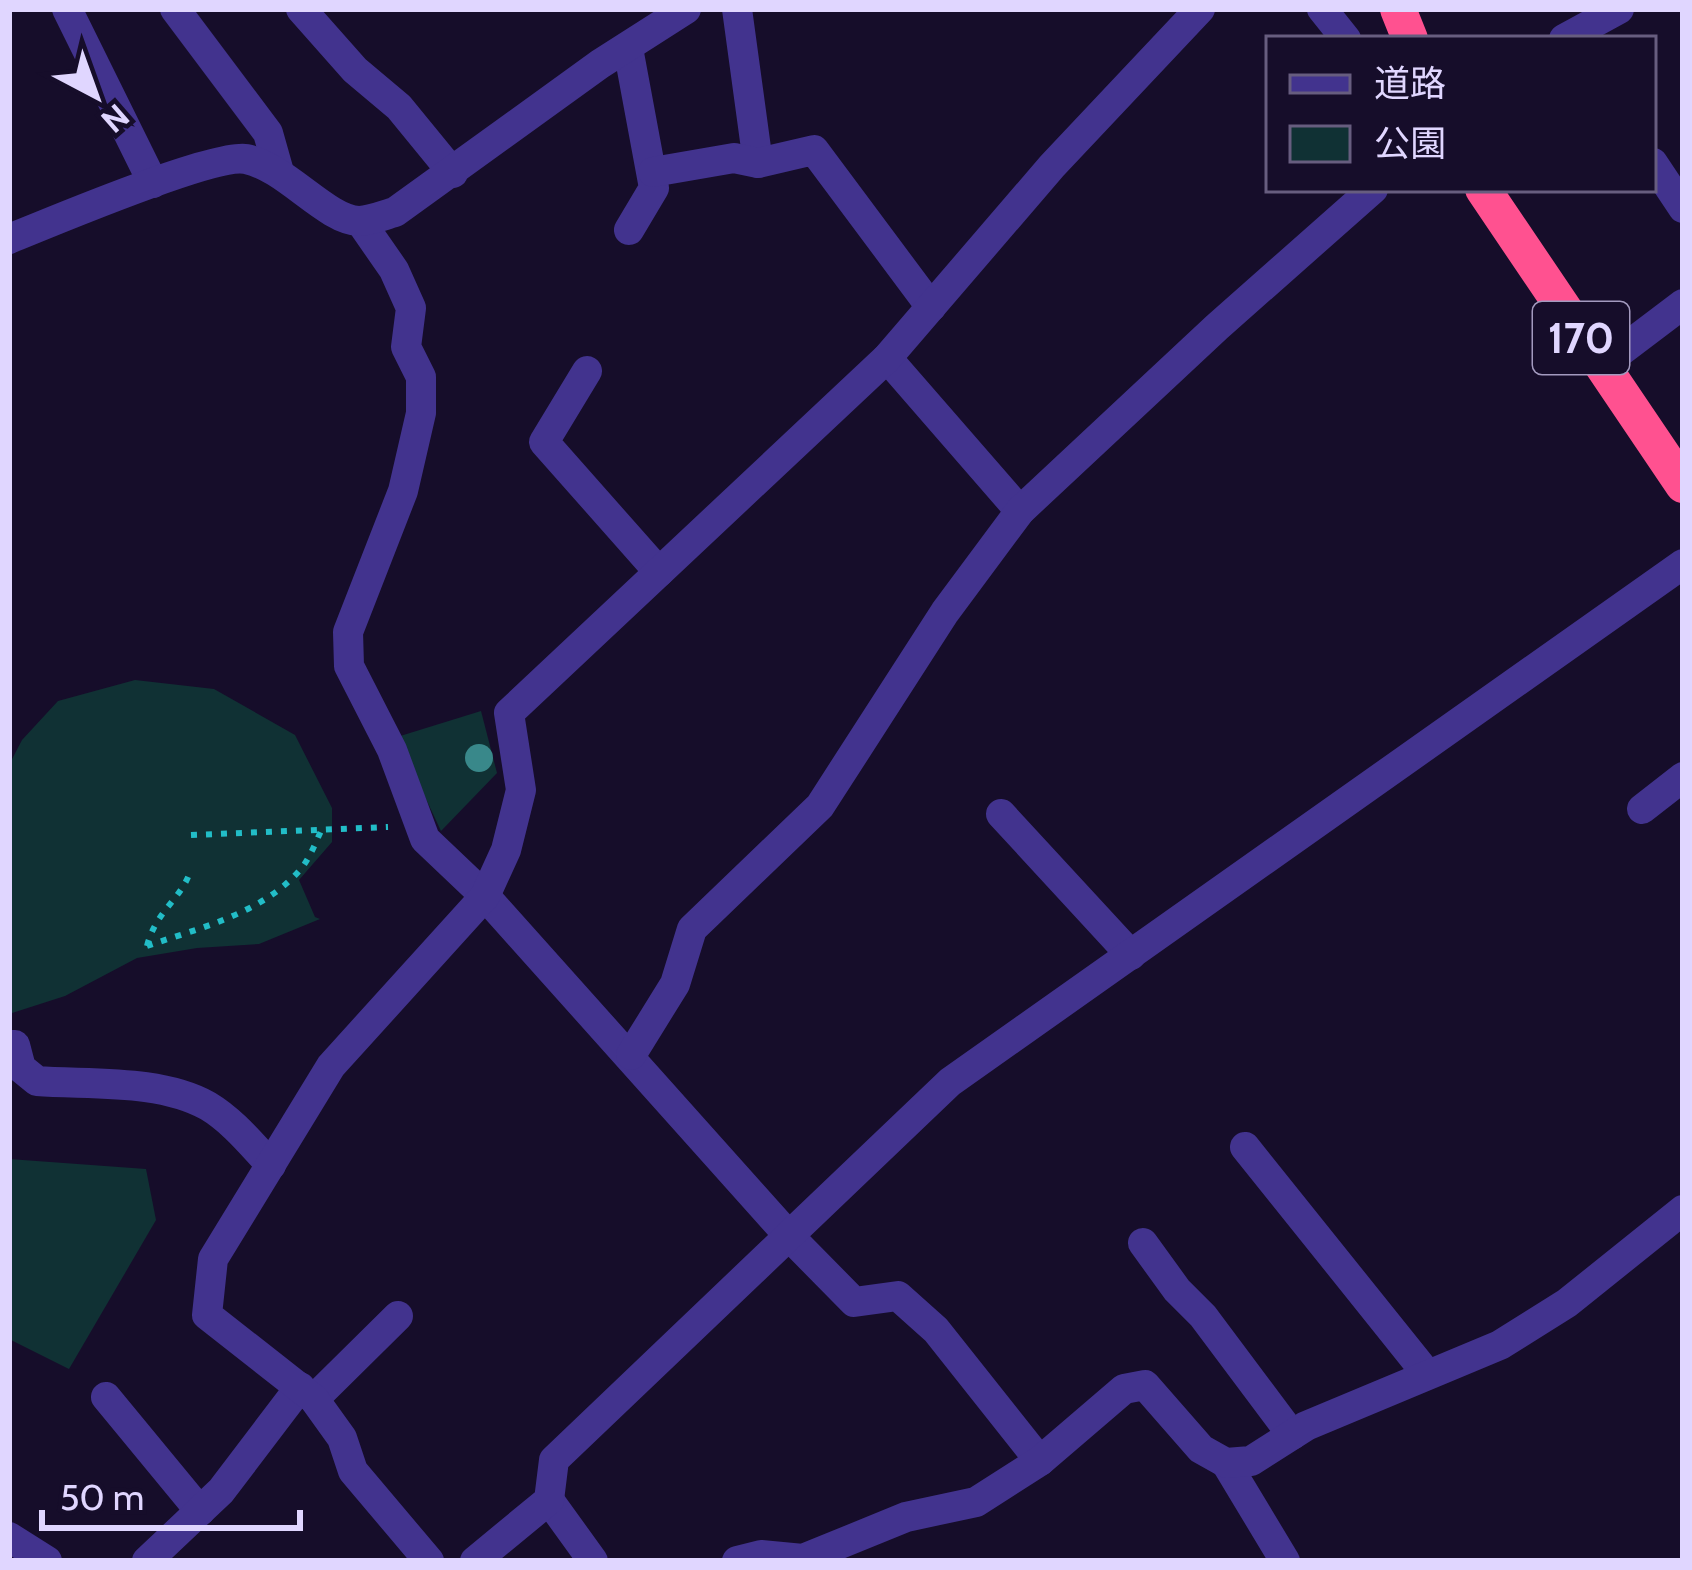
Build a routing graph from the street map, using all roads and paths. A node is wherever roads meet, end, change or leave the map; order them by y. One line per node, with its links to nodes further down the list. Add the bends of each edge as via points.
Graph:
1 (67, 9): 17 (street)
2 (175, 9): 14 (street, via 268,133)
3 (301, 9): 16 (street)
4 (686, 9): 11 (street)
5 (737, 9): 12 (street)
6 (1200, 9): 25 (street)
7 (1322, 9): 9 (street)
8 (1619, 9): 10 (street)
9 (1344, 36)
10 (1572, 36)
11 (628, 48): 15 (street); 16 (street)
12 (758, 163): 15 (street, via 734,158); 25 (street, via 814,150)
13 (1656, 168): 20 (street)
14 (279, 172): 17 (street, via 242,158); 21 (street)
15 (653, 172): 22 (street, via 654,188)
16 (453, 173): 21 (street, via 395,212)
17 (153, 183): 23 (street)
18 (1370, 192): 30 (street)
19 (1485, 192): 27 (highway, 170)
20 (1683, 208)
21 (360, 221): 40 (street, via 411,308 406,347 421,377 421,413 403,491 346,651 425,839)
22 (629, 230)
23 (9, 238)
24 (1683, 304): 27 (street)
25 (931, 307): 26 (street)
26 (887, 358): 30 (street); 32 (street)
27 (1601, 366): 29 (highway, 170)
28 (587, 371): 32 (street, via 544,442)
29 (1683, 485)
30 (1020, 511): 43 (street, via 820,806 692,929 675,985)
31 (1683, 564): 41 (street)
32 (659, 572): 40 (street, via 508,713 520,790)
33 (1683, 777): 34 (street)
34 (1642, 809)
35 (1001, 814): 41 (street)
36 (402, 826): 37 (path)
37 (322, 829): 38 (path); 39 (path, via 301,870 272,893 147,946)
38 (191, 835)
39 (190, 872)
40 (485, 896): 43 (street); 45 (street, via 331,1066)
41 (1131, 955): 47 (street, via 950,1082)
42 (9, 1046): 45 (street, via 38,1081 166,1091 207,1106)
43 (631, 1055): 47 (street)
44 (1244, 1147): 50 (street)
45 (271, 1165): 51 (street, via 213,1259 207,1315)
46 (1683, 1210): 50 (street, via 1567,1303 1500,1345)
47 (790, 1237): 54 (street, via 854,1302 898,1296 936,1330); 56 (street, via 554,1460)
48 (1142, 1243): 53 (street)
49 (398, 1316): 51 (street)
50 (1426, 1374): 53 (street)
51 (307, 1393): 57 (street); 62 (street, via 342,1438 353,1471)
52 (106, 1397): 57 (street)
53 (1292, 1435): 55 (street, via 1251,1461)
54 (1040, 1461): 55 (street, via 1124,1389 1144,1385 1202,1449); 59 (street, via 976,1502 906,1517)
55 (1226, 1463): 66 (street)
56 (549, 1500): 63 (street); 64 (street)
57 (200, 1511): 61 (street)
58 (9, 1537): 60 (street)
59 (825, 1556): 65 (street)
60 (47, 1561)
61 (147, 1561)
62 (429, 1561)
63 (475, 1561)
64 (593, 1561)
65 (737, 1561)
66 (1285, 1561)

